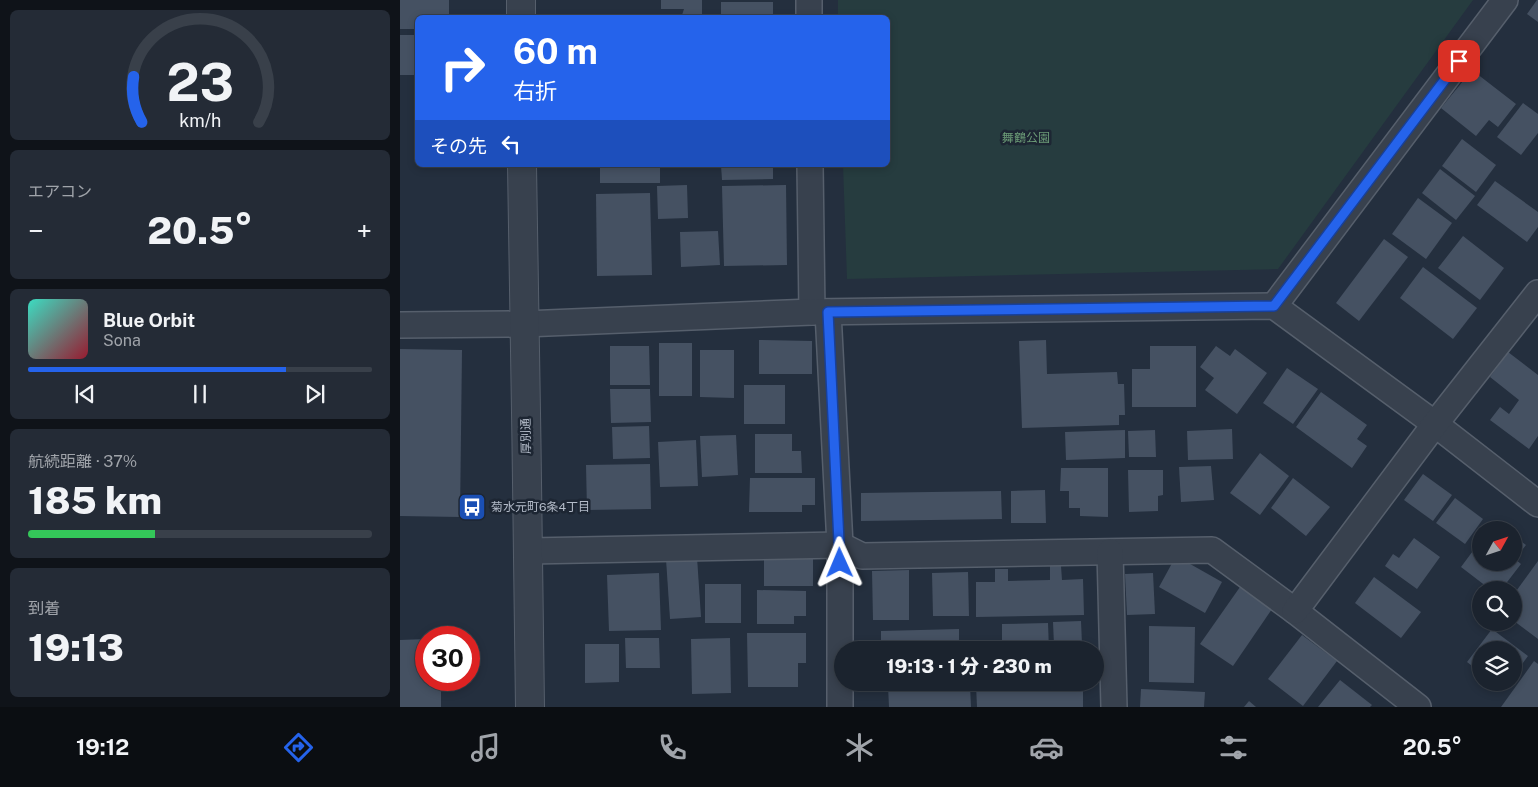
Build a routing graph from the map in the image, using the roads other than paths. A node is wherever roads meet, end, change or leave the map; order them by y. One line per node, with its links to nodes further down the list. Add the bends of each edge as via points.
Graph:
1 (521, 0): 4 (street)
2 (809, 0): 5 (street)
3 (1505, 0): 9 (street)
4 (521, 15)
5 (809, 15)
6 (522, 167): 11 (street, 厚別通)
7 (810, 167): 10 (street)
8 (1538, 293): 13 (street)
9 (1274, 306): 10 (street); 13 (street)
10 (820, 312): 11 (street); 15 (street)
11 (524, 324): 12 (street); 16 (street, 厚別通)
12 (400, 325)
13 (1435, 424): 14 (street); 18 (street)
14 (1538, 504)
15 (840, 545): 16 (street); 17 (street, via 862,556); 20 (street)
16 (529, 551): 19 (street, 厚別通)
17 (1110, 552): 18 (street, via 1212,550); 21 (street)
18 (1295, 611): 22 (street)
19 (530, 707)
20 (840, 707)
21 (1114, 707)
22 (1418, 707)

